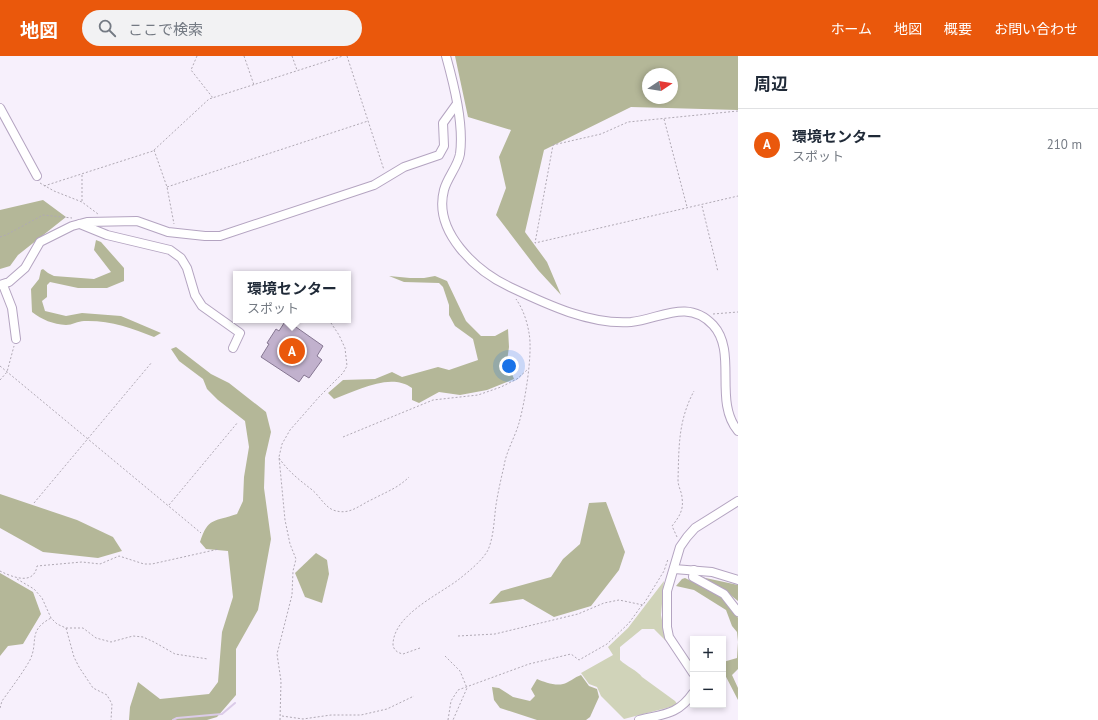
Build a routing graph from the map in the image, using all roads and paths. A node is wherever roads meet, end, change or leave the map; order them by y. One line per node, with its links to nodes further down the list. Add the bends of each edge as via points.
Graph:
1 (197, 56): 9 (path, via 191,70)
2 (244, 56): 8 (path)
3 (292, 56): 7 (path)
4 (343, 56): 7 (path)
5 (347, 56): 14 (path)
6 (446, 56): 10 (street, via 454,83)
7 (297, 71): 8 (path)
8 (254, 85): 9 (path)
9 (214, 98): 15 (path, via 209,99)
10 (456, 105): 18 (street, via 443,123 444,146 438,155); 33 (street, via 460,156 444,190 443,206 446,221 455,240 477,268 510,287 578,315 631,322 668,312 699,313)
11 (0, 108): 17 (street)
12 (738, 111): 13 (path)
13 (664, 119): 23 (path); 23 (path, via 628,122 601,134 553,145 535,243)
14 (368, 121): 18 (path); 19 (path)
15 (154, 150): 16 (path); 19 (path)
16 (82, 174): 21 (path); 21 (path, via 44,186)
17 (37, 176)
18 (386, 176): 27 (street, via 374,185 220,236)
19 (167, 187): 27 (path)
20 (738, 196): 22 (path)
21 (82, 202): 25 (path)
22 (702, 205): 23 (path); 29 (path)
23 (687, 207)
24 (72, 218): 28 (path, via 43,215)
25 (108, 222): 26 (street); 27 (street, via 137,220)
26 (80, 224): 30 (street, via 40,242 25,268); 36 (street, via 107,235 170,250 181,258 195,295 202,306 240,333)
27 (176, 234)
28 (0, 237)
29 (718, 272)
30 (1, 285): 35 (street, via 12,308)
31 (516, 298): 39 (path, via 529,334)
32 (738, 312): 33 (path, via 715,313)
33 (705, 318): 44 (street, via 714,326 721,339 725,356 727,409)
34 (331, 323): 47 (path, via 345,348 347,366 290,430 282,444)
35 (16, 339): 40 (path)
36 (233, 348)
37 (152, 362): 46 (path)
38 (0, 366): 40 (path)
39 (528, 370): 45 (path, via 501,388 478,395 433,400); 66 (path, via 520,416 504,464 488,550 457,580 408,616 394,636 393,646 399,654)
40 (7, 372): 41 (path); 46 (path)
41 (0, 380)
42 (694, 391): 53 (path, via 681,424 678,483 682,499 681,513 672,526)
43 (238, 422): 51 (path)
44 (738, 431)
45 (343, 437)
46 (87, 439): 50 (path); 51 (path)
47 (279, 457): 48 (path, via 293,476 312,490 327,506 341,512 359,508 400,486); 74 (path, via 285,520 296,559 292,571 292,595 277,654 281,681)
48 (409, 477)
49 (738, 501): 53 (street, via 695,528)
50 (34, 503)
51 (169, 506): 52 (path)
52 (201, 533)
53 (680, 547): 56 (street)
54 (219, 549): 59 (path, via 152,564 119,556 100,564 82,562 37,566 31,576)
55 (668, 559): 61 (path, via 659,581)
56 (674, 569): 57 (street); 69 (street, via 667,591 667,627 669,637)
57 (694, 570): 60 (street, via 712,572); 62 (street, via 693,577 724,594)
58 (0, 571): 59 (path)
59 (16, 579): 63 (path, via 34,589 42,598)
60 (738, 580)
61 (643, 605): 65 (path, via 619,600 604,603 578,614 503,632); 70 (path, via 608,644 579,660 571,654 529,664)
62 (738, 612)
63 (51, 618): 64 (path); 73 (path, via 37,628 31,658)
64 (66, 628): 68 (path, via 83,628 96,638 111,642 133,636 143,637 175,654); 75 (path, via 76,662 93,688 107,695 112,704)
65 (458, 636)
66 (420, 648)
67 (445, 656): 70 (path, via 460,671)
68 (208, 659)
69 (692, 672)
70 (467, 688): 77 (path, via 458,690 451,701); 78 (path)
71 (414, 696): 74 (path, via 386,709 361,715 331,715 313,719)
72 (690, 698): 79 (street, via 675,711)
73 (0, 708)
74 (281, 716): 76 (path)
75 (111, 720)
76 (280, 720)
77 (448, 720)
78 (453, 720)
79 (638, 720)

